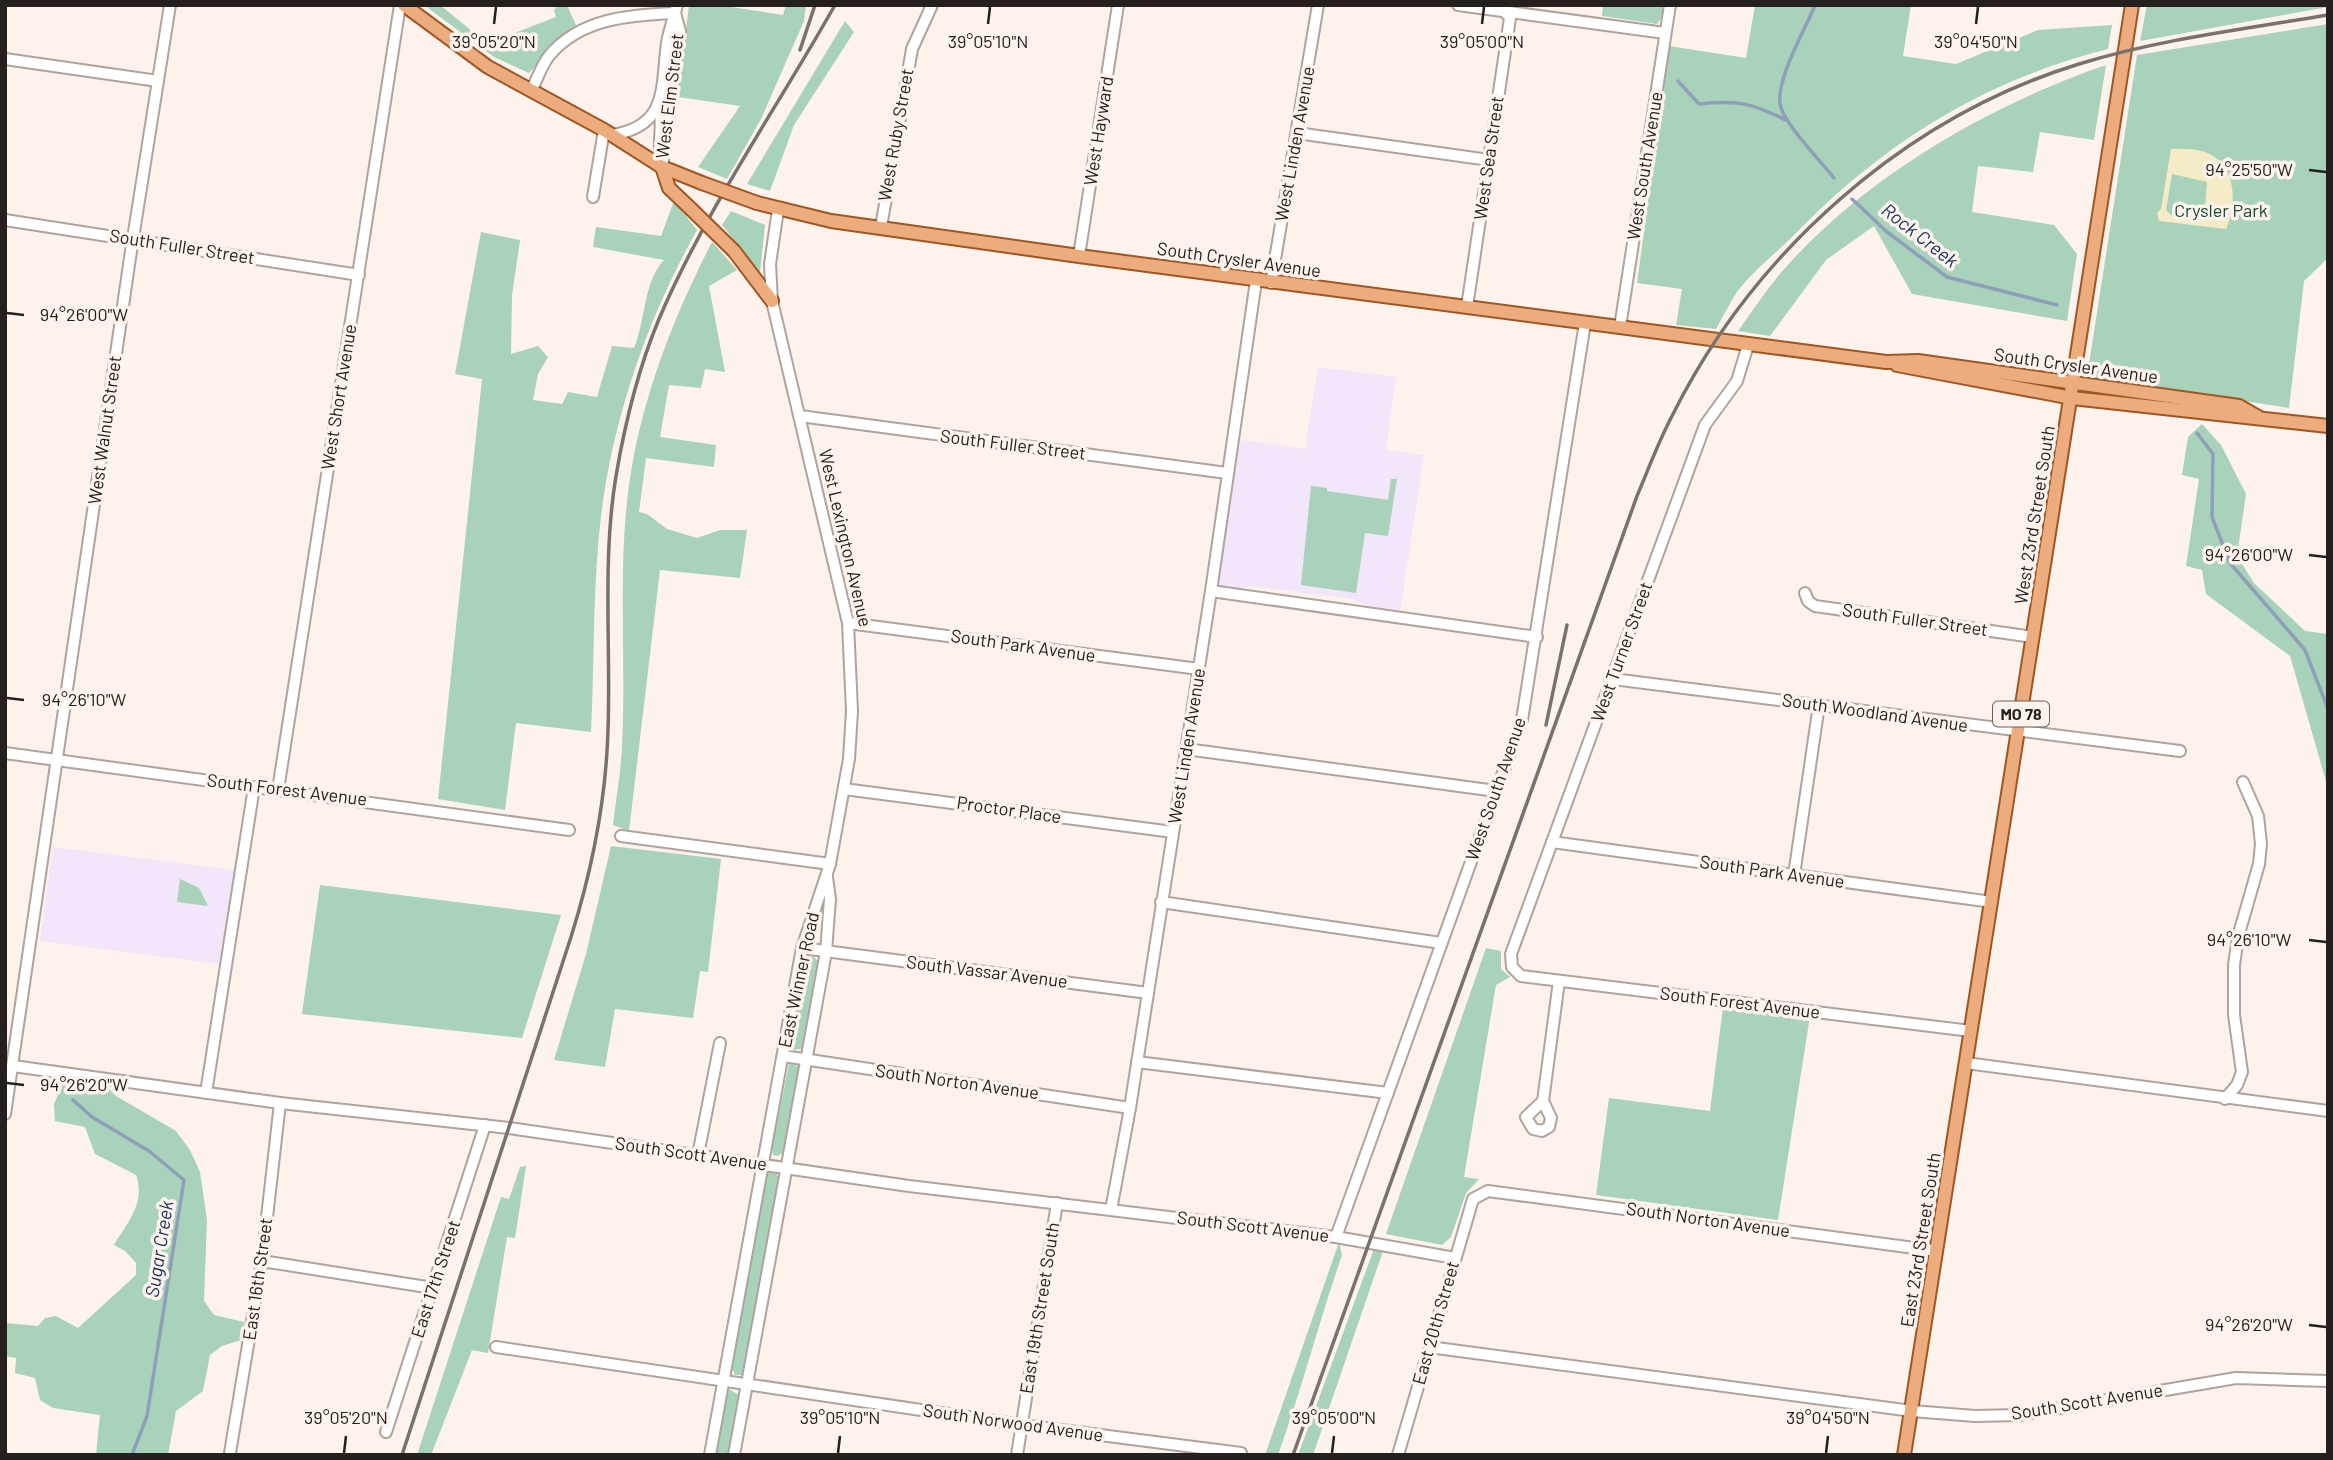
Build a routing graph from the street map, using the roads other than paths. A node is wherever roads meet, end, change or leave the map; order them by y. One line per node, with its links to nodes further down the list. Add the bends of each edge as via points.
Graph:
1 (170, 5): 13 (street, West Walnut Street)
2 (402, 5): 14 (main road, via 488,67); 26 (street, West Short Avenue)
3 (932, 5): 23 (street, West Ruby Street, via 912,49)
4 (1118, 5): 25 (street, West Hayward)
5 (1318, 5): 16 (street, West Linden Avenue)
6 (1458, 5): 10 (street)
7 (1670, 5): 11 (street, West South Avenue)
8 (2132, 5): 35 (main road, West 23rd Street South / MO 78)
9 (676, 9): 14 (street, via 583,27 549,56); 15 (street, West Elm Street, via 668,33); 19 (street, West Elm Street, via 680,31)
10 (1504, 11): 11 (street); 18 (street, West Sea Street, via 1510,18)
11 (1665, 33): 32 (street, West South Avenue)
12 (5, 59): 13 (street)
13 (158, 81): 24 (street, West Walnut Street)
14 (531, 91): 17 (main road)
15 (659, 107): 17 (street, West Elm Street, via 641,127); 19 (street, West Elm Street, via 657,146)
16 (1297, 132): 18 (street); 28 (street, West Linden Avenue)
17 (608, 133): 19 (main road, South Crysler Avenue); 20 (street)
18 (1489, 160): 30 (street, West Sea Street)
19 (663, 167): 21 (main road, South Crysler Avenue, bridge); 29 (main road, bridge, via 669,188 734,251)
20 (593, 197)
21 (778, 210): 23 (main road, South Crysler Avenue); 29 (street, West Lexington Avenue, via 770,264)
22 (5, 220): 24 (street, South Fuller Street)
23 (881, 227): 25 (main road, South Crysler Avenue)
24 (133, 239): 26 (street, South Fuller Street); 53 (street, West Walnut Street)
25 (1079, 256): 27 (main road, South Crysler Avenue)
26 (359, 275): 57 (street, West Short Avenue)
27 (1256, 281): 28 (main road, South Crysler Avenue); 40 (street, West Linden Avenue)
28 (1271, 283): 30 (main road, South Crysler Avenue)
29 (772, 301): 37 (street, West Lexington Avenue)
30 (1467, 307): 31 (main road, South Crysler Avenue)
31 (1585, 323): 32 (main road, South Crysler Avenue); 44 (street, West South Avenue)
32 (1620, 327): 33 (main road, South Crysler Avenue)
33 (1748, 345): 34 (main road, South Crysler Avenue); 47 (street, West Turner Street, via 1737,380 1706,425)
34 (1886, 362): 35 (main road, South Crysler Avenue, via 1918,361); 36 (main road, South Crysler Avenue)
35 (2074, 384): 36 (main road, West 23rd Street South / MO 78); 38 (main road, South Crysler Avenue, via 2239,406)
36 (2072, 398): 38 (main road, South Crysler Avenue); 45 (main road, West 23rd Street South / MO 78)
37 (800, 416): 40 (street, South Fuller Street); 43 (street, West Lexington Avenue)
38 (2258, 417): 39 (main road, South Crysler Avenue)
39 (2328, 426)
40 (1227, 473): 41 (street, West Linden Avenue)
41 (1212, 592): 44 (street); 46 (street, West Linden Avenue)
42 (1805, 593): 45 (street, South Fuller Street, via 1815,606)
43 (848, 622): 46 (street, South Park Avenue); 56 (street, West Lexington Avenue, via 852,711)
44 (1537, 637): 58 (street, West South Avenue, via 1522,720)
45 (2033, 637): 49 (main road, West 23rd Street South / MO 78)
46 (1199, 669): 50 (street, West Linden Avenue)
47 (1612, 679): 48 (street, South Woodland Avenue); 62 (street, West Turner Street)
48 (1819, 705): 49 (street, South Woodland Avenue); 64 (street)
49 (2018, 733): 51 (street, South Woodland Avenue, via 2035,731); 67 (main road, West 23rd Street South / MO 78)
50 (1186, 749): 58 (street); 60 (street, West Linden Avenue)
51 (2180, 751)
52 (5, 753): 53 (street, South Forest Avenue)
53 (57, 760): 55 (street, South Forest Avenue); 80 (street, West Walnut Street)
54 (2243, 782): 83 (street, via 2258,816 2261,844 2234,965 2234,1015 2242,1072)
55 (254, 787): 57 (street, South Forest Avenue); 81 (street)
56 (844, 789): 60 (street, Proctor Place); 63 (street, West Lexington Avenue)
57 (278, 790): 59 (street, South Forest Avenue)
58 (1496, 791): 68 (street, West South Avenue)
59 (569, 830)
60 (1173, 832): 66 (street, West Linden Avenue)
61 (621, 836): 63 (street)
62 (1552, 842): 64 (street, South Park Avenue); 71 (street, West Turner Street, via 1511,954)
63 (830, 864): 65 (street, West Lexington Avenue)
64 (1794, 875): 67 (street, South Park Avenue)
65 (827, 877): 69 (street, East Winner Road); 70 (street, East Winner Road)
66 (1161, 902): 68 (street); 73 (street, West Linden Avenue)
67 (1992, 902): 74 (main road, West 23rd Street South / MO 78)
68 (1441, 943): 82 (street, West South Avenue)
69 (802, 948): 70 (street, South Vassar Avenue); 76 (street, East Winner Road)
70 (826, 952): 73 (street, South Vassar Avenue); 77 (street, East Winner Road)
71 (1513, 967): 72 (street, South Forest Avenue, via 1521,976)
72 (1559, 981): 74 (street, South Forest Avenue); 84 (street)
73 (1148, 993): 78 (street, West Linden Avenue)
74 (1971, 1031): 79 (main road, East 23rd Street South / MO 78)
75 (720, 1043): 90 (street)
76 (783, 1056): 77 (street, South Norton Avenue); 91 (street, East Winner Road)
77 (807, 1060): 86 (street, South Norton Avenue); 92 (street, East Winner Road)
78 (1137, 1062): 82 (street); 86 (street, West Linden Avenue)
79 (1966, 1063): 83 (street); 97 (main road, East 23rd Street South / MO 78)
80 (13, 1066): 81 (street, South Scott Avenue); 88 (street, West Walnut Street)
81 (206, 1093): 85 (street, South Scott Avenue)
82 (1388, 1093): 96 (street, West South Avenue)
83 (2225, 1099): 87 (street)
84 (1543, 1101)
85 (280, 1103): 89 (street, South Scott Avenue); 99 (street, East 16th Street)
86 (1130, 1108): 95 (street, West Linden Avenue)
87 (2328, 1111)
88 (5, 1114)
89 (485, 1125): 90 (street, South Scott Avenue); 100 (street, East 17th Street)
90 (698, 1155): 91 (street, South Scott Avenue)
91 (763, 1165): 92 (street, South Scott Avenue); 103 (street, East Winner Road)
92 (787, 1168): 94 (street, South Scott Avenue); 105 (street, East Winner Road)
93 (1479, 1193): 97 (street, South Norton Avenue); 98 (street, East 20th Street, via 1473,1199)
94 (1057, 1203): 95 (street, South Scott Avenue); 107 (street, East 19th Street South)
95 (1111, 1210): 96 (street, South Scott Avenue)
96 (1336, 1237): 98 (street, South Scott Avenue)
97 (1937, 1251): 106 (main road, East 23rd Street South / MO 78)
98 (1455, 1258): 102 (street, East 20th Street)
99 (262, 1261): 100 (street); 110 (street, East 16th Street)
100 (433, 1287): 108 (street, East 17th Street)
101 (496, 1347): 103 (street, South Norwood Avenue)
102 (1429, 1347): 106 (street, South Scott Avenue); 114 (street, East 20th Street)
103 (723, 1379): 105 (street, South Norwood Avenue); 111 (street, East Winner Road)
104 (2328, 1381): 106 (street, South Scott Avenue, via 2236,1378 2019,1415)
105 (747, 1386): 107 (street, South Norwood Avenue); 112 (street, East Winner Road)
106 (1912, 1411): 115 (main road, East 23rd Street South / MO 78)
107 (1022, 1425): 109 (street, South Norwood Avenue); 113 (street, East 19th Street South)
108 (386, 1432)
109 (1241, 1452)
110 (230, 1453)
111 (710, 1455)
112 (734, 1455)
113 (1017, 1455)
114 (1398, 1455)
115 (1905, 1455)

